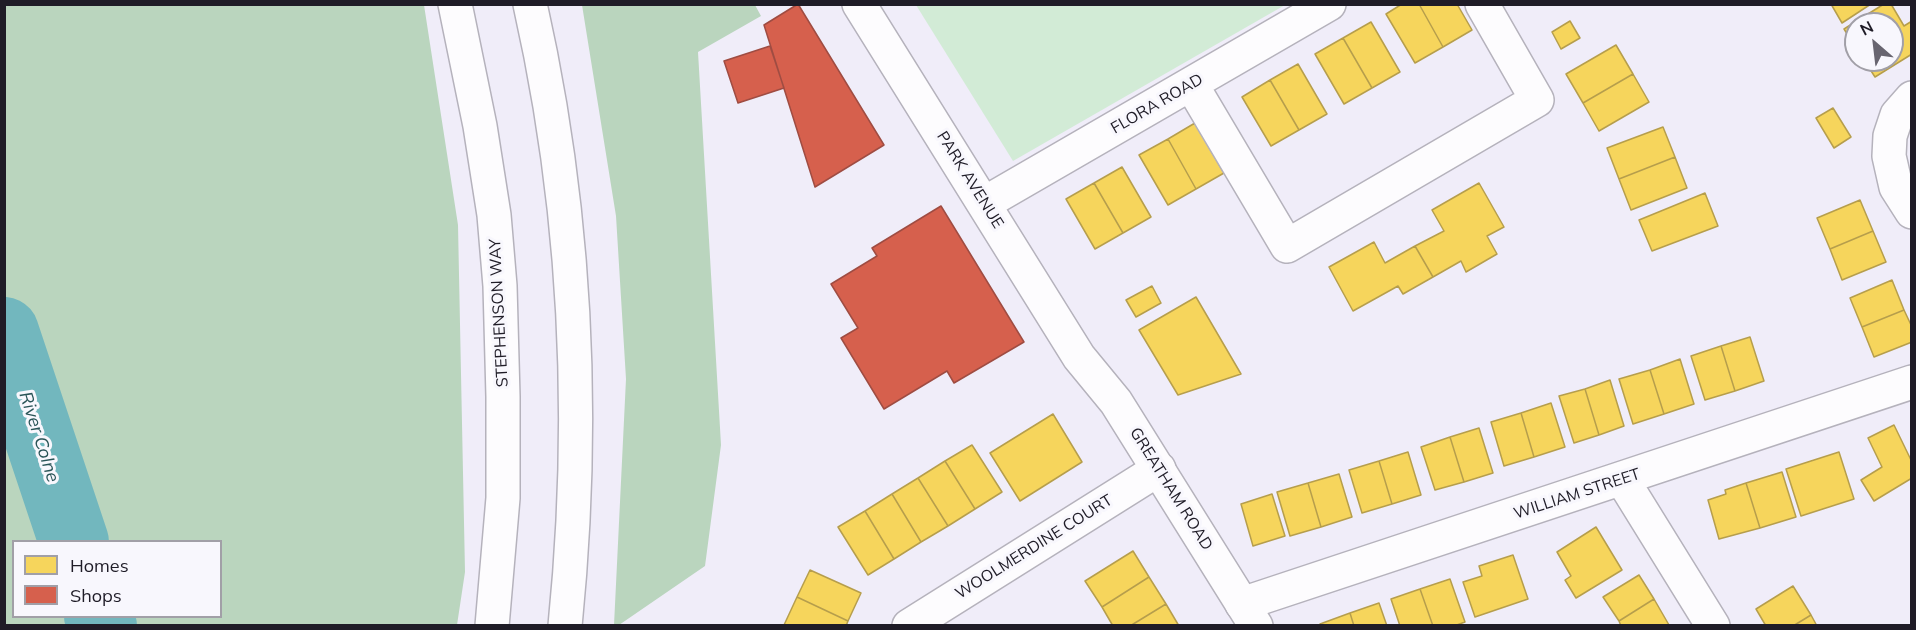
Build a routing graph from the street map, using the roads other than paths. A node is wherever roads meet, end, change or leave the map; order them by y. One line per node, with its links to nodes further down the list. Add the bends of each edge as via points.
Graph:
1 (455, 4): 15 (street, STEPHENSON WAY, via 482,137 500,286 503,498)
2 (530, 4): 16 (street, via 546,74 565,203 572,293 576,415 571,572)
3 (859, 4): 8 (street, PARK AVENUE)
4 (1329, 4): 6 (street, FLORA ROAD)
5 (1482, 4): 6 (street, via 1537,100 1287,246)
6 (1191, 84): 8 (street, FLORA ROAD)
7 (1911, 98): 9 (street, via 1897,115 1889,156 1896,187)
8 (985, 203): 10 (street, PARK AVENUE)
9 (1911, 212)
10 (1079, 357): 12 (street, GREATHAM ROAD, via 1116,402)
11 (1911, 382): 13 (street, WILLIAM STREET)
12 (1160, 470): 14 (street, GREATHAM ROAD); 17 (street, WOOLMERDINE COURT)
13 (1623, 479): 14 (street, WILLIAM STREET); 18 (street)
14 (1249, 615)
15 (492, 626)
16 (565, 626)
17 (909, 626)
18 (1713, 626)

